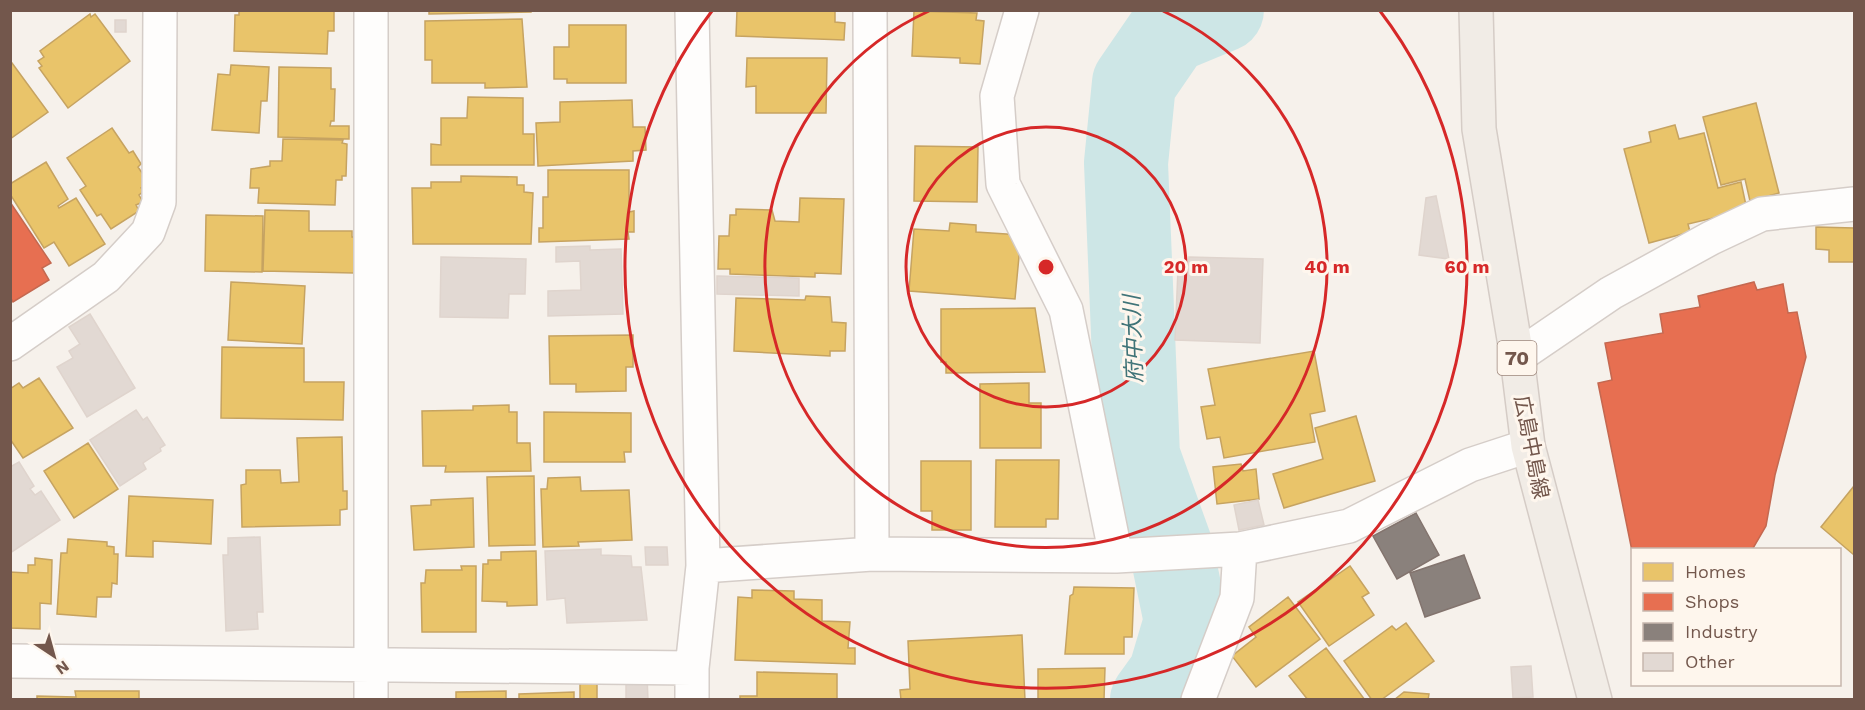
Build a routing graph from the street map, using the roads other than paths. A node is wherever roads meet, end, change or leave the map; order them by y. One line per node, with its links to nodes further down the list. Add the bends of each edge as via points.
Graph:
1 (160, 10): 8 (street, via 159,202 148,232 106,277)
2 (371, 10): 16 (street)
3 (692, 10): 14 (street)
4 (870, 10): 12 (street)
5 (1022, 10): 13 (street, via 997,96 1003,184 1066,310)
6 (1476, 10): 9 (main road, 広島中島線 / 70, via 1479,129)
7 (1854, 204): 9 (street, via 1762,214 1611,293)
8 (10, 344)
9 (1517, 357): 10 (main road, 広島中島線 / 70)
10 (1528, 446): 11 (street, via 1470,465 1349,526); 20 (main road, 広島中島線 / 70)
11 (1240, 549): 13 (street); 19 (street, via 1238,598)
12 (872, 554): 13 (street); 14 (street)
13 (1129, 555)
14 (703, 566): 17 (street)
15 (10, 661): 16 (street)
16 (371, 663): 17 (street); 18 (street)
17 (692, 684)
18 (371, 699)
19 (1198, 699)
20 (1595, 699)

